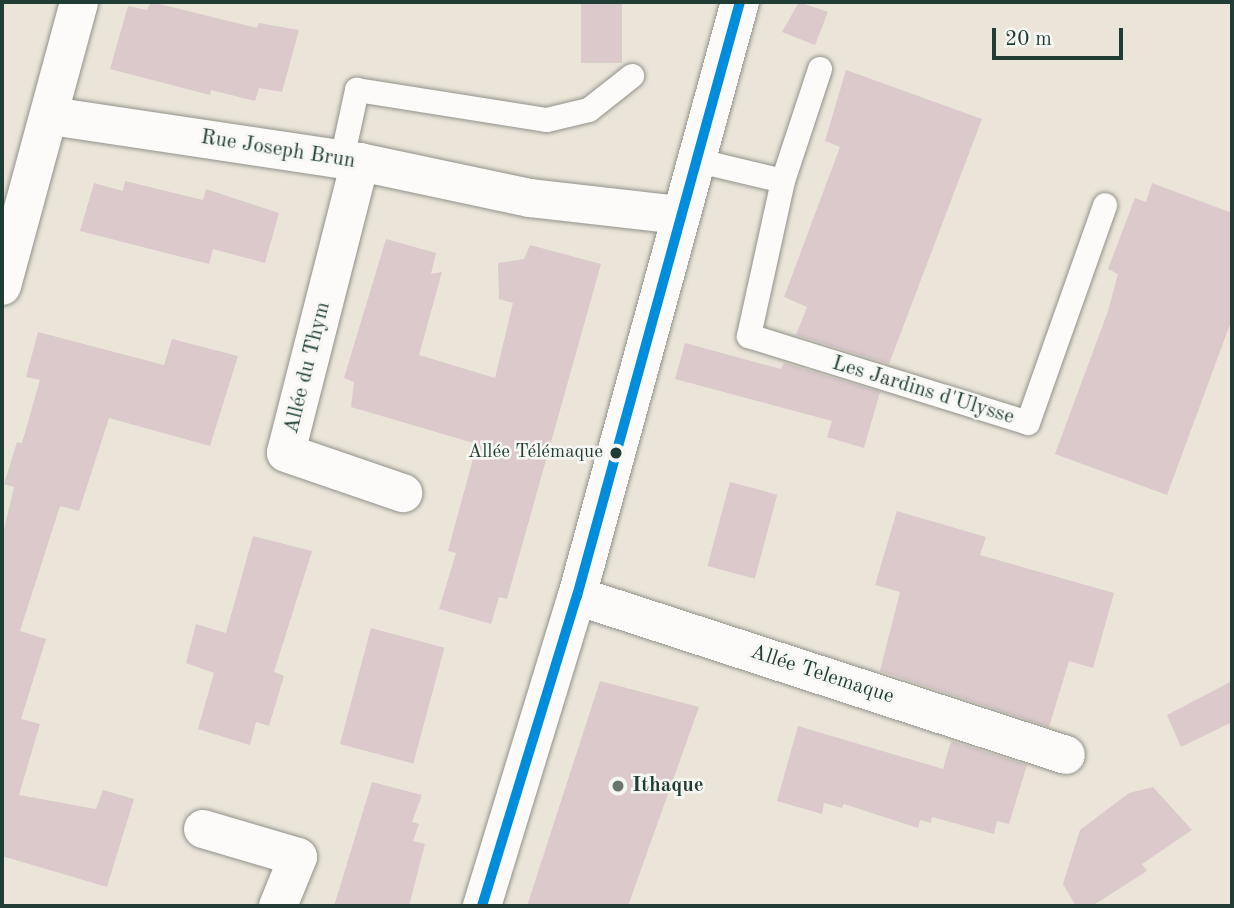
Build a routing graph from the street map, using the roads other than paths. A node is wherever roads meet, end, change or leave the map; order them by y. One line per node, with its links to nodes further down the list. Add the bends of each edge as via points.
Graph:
1 (79, 2): 5 (street)
2 (740, 2): 6 (street)
3 (820, 69): 8 (lane, Les Jardins d'Ulysse)
4 (632, 76): 7 (lane, via 589,110 547,120 356,90)
5 (51, 116): 7 (street, Rue Joseph Brun); 11 (street)
6 (695, 160): 8 (lane); 10 (street)
7 (351, 161): 10 (street, Rue Joseph Brun, via 530,198); 12 (street, Allée du Thym, via 286,453)
8 (783, 181): 9 (lane, Les Jardins d'Ulysse, via 749,336 1028,423)
9 (1105, 205)
10 (679, 215): 13 (street)
11 (2, 286)
12 (403, 493)
13 (578, 596): 14 (street, Allée Telemaque); 17 (street)
14 (1066, 755)
15 (203, 829): 16 (street, via 298,857)
16 (278, 906)
17 (482, 906)

